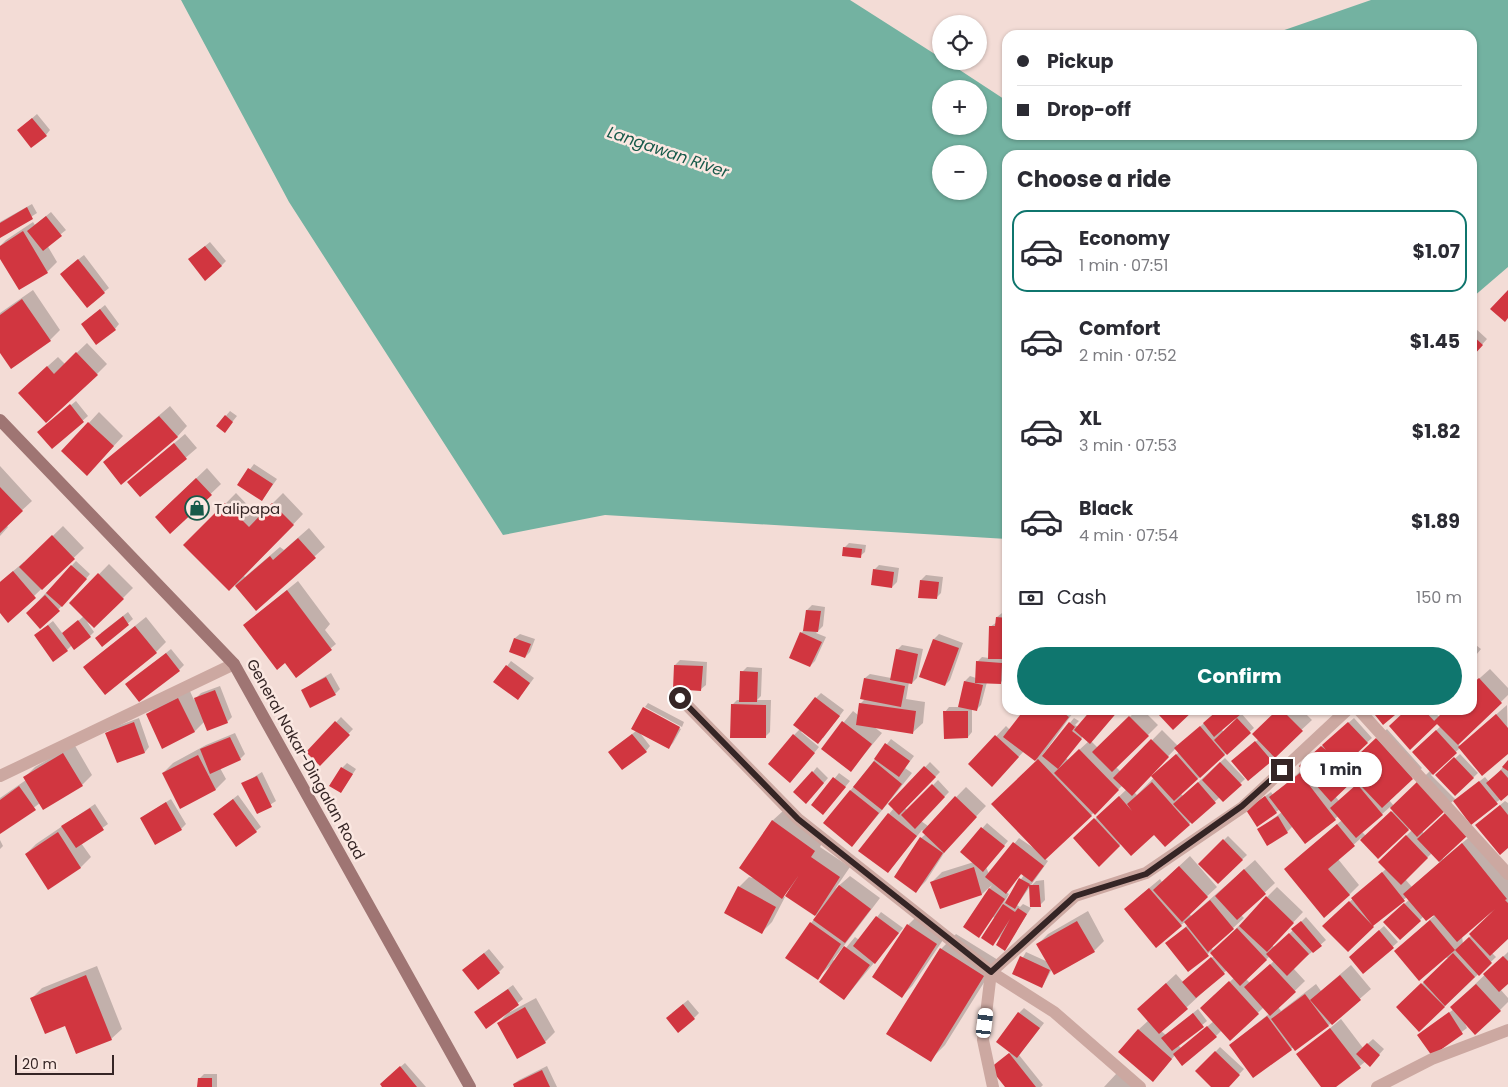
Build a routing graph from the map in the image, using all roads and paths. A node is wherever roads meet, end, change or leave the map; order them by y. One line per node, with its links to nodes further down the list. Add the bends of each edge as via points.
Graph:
1 (0, 420): 2 (main road, General Nakar-Dingalan Road)
2 (234, 664): 6 (street); 10 (main road, General Nakar-Dingalan Road)
3 (680, 698): 8 (street, via 798,819)
4 (1341, 715): 8 (street, via 1242,806 1146,874 1075,896)
5 (1364, 715): 7 (street)
6 (0, 776)
7 (1508, 874)
8 (991, 972): 11 (street, via 983,1040); 12 (street, via 1054,1012)
9 (1508, 1030): 13 (street, via 1432,1059)
10 (470, 1087)
11 (993, 1087)
12 (1140, 1087)
13 (1377, 1087)

